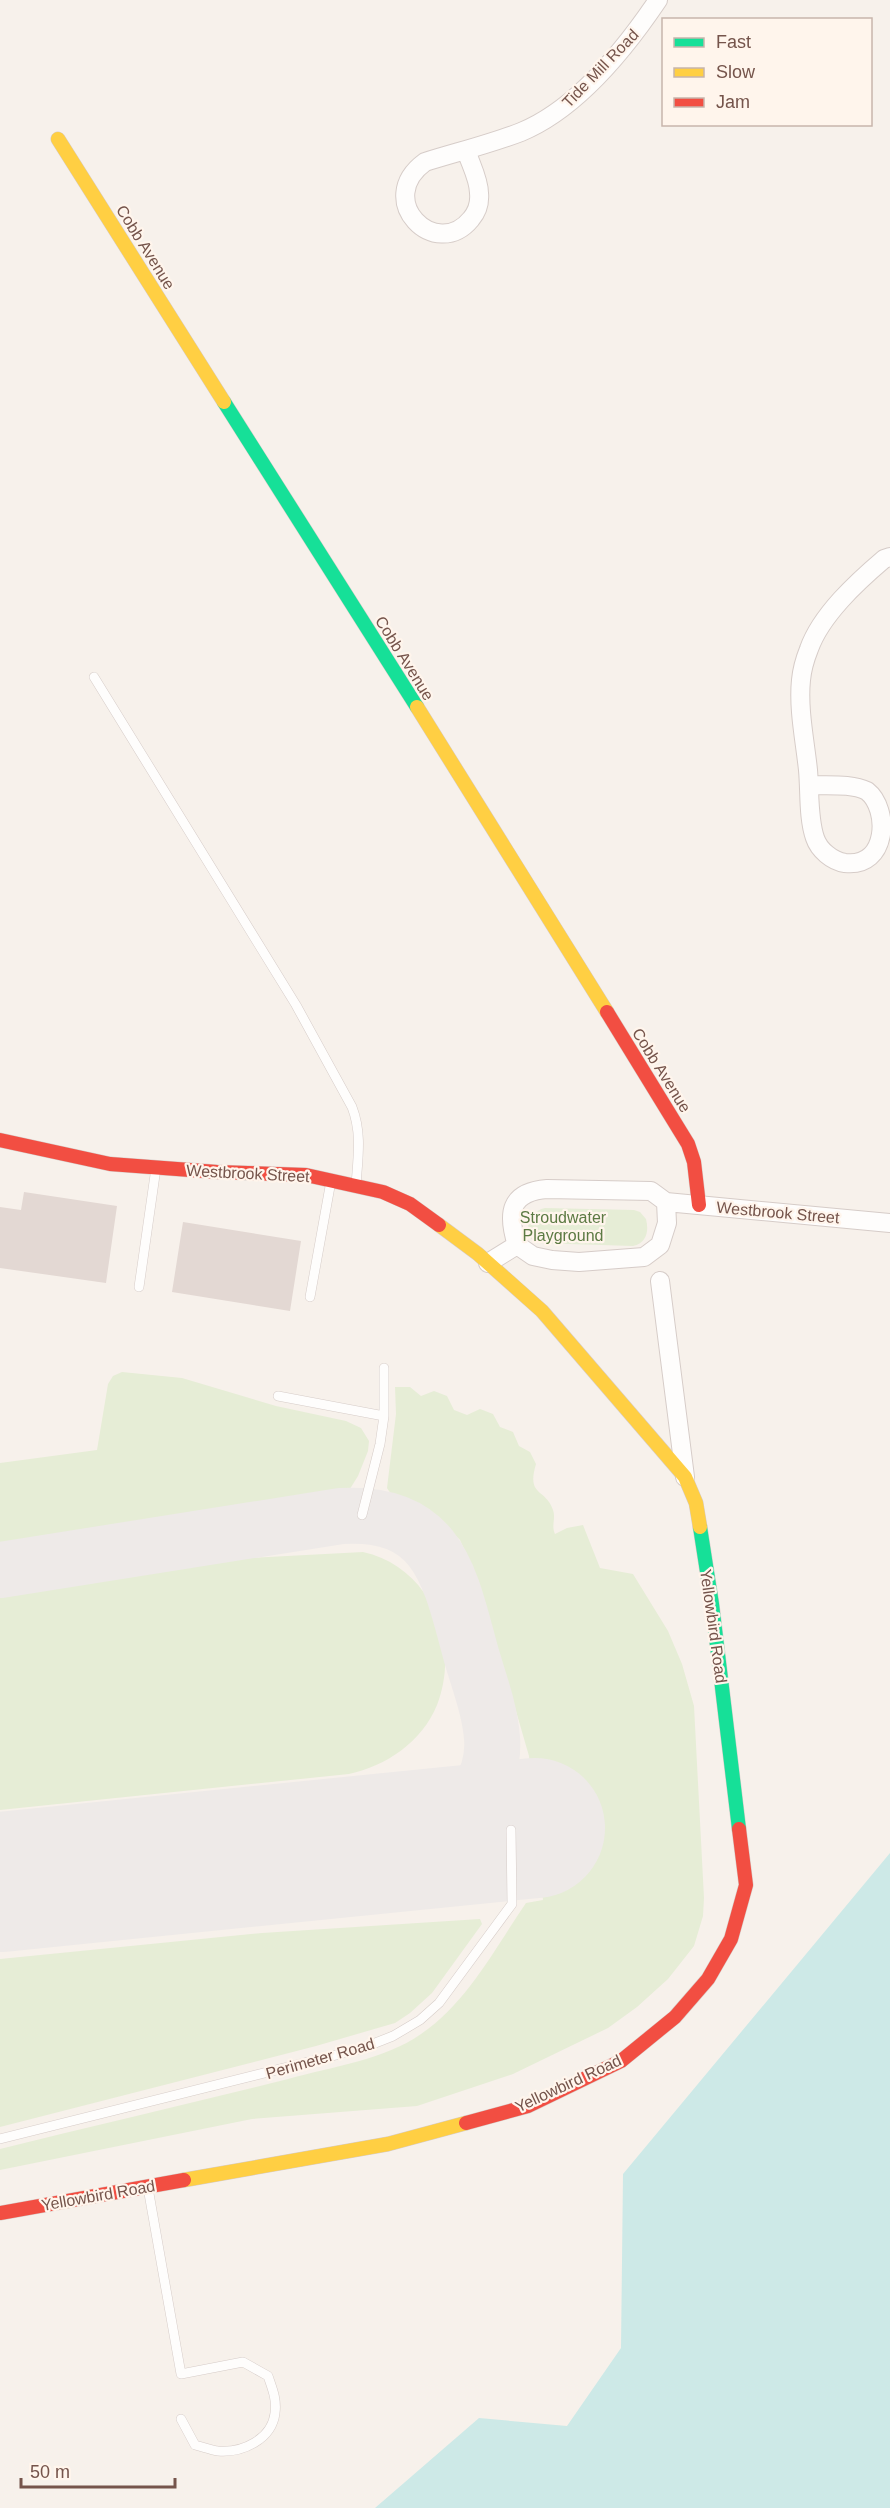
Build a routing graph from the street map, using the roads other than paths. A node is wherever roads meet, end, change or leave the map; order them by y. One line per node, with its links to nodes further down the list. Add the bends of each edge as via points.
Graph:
1 (658, 0): 3 (street, Tide Mill Road, via 639,28 581,93 555,114 522,132)
2 (58, 139): 12 (street, Cobb Avenue, via 668,1110 694,1162)
3 (466, 150): 3 (street, Tide Mill Road, via 425,162 409,179 405,203 418,225 430,232 455,231 475,215 479,190)
4 (890, 557): 6 (street, via 853,586 809,646 801,681)
5 (94, 677): 10 (lane, via 296,1005 352,1107 360,1141)
6 (809, 785): 6 (street, via 815,839 821,849 841,862 865,861 875,855 886,841 889,823 879,799 856,787)
7 (0, 1140): 8 (street, Westbrook Street, via 110,1164)
8 (156, 1168): 9 (street, Westbrook Street, via 306,1175); 17 (lane)
9 (332, 1180): 10 (street, Westbrook Street); 18 (lane)
10 (356, 1185): 15 (street, Westbrook Street, via 411,1204)
11 (666, 1202): 12 (street, Westbrook Street); 14 (street, via 667,1223 660,1245 645,1257 552,1260 533,1256); 14 (street, Westbrook Street, via 651,1191 532,1190 517,1201 512,1212 511,1227)
12 (699, 1205): 13 (street, Westbrook Street)
13 (890, 1223)
14 (517, 1245): 15 (street)
15 (483, 1259): 22 (street, Yellowbird Road, via 542,1311)
16 (660, 1281): 22 (street, Yellowbird Road)
17 (139, 1287)
18 (310, 1297)
19 (384, 1368): 21 (lane)
20 (278, 1396): 21 (lane)
21 (384, 1416): 23 (lane)
22 (685, 1477): 26 (street, Yellowbird Road, via 696,1503 712,1604 746,1885 731,1939 708,1979 675,2017 621,2061 528,2106 388,2144)
23 (362, 1515)
24 (511, 1830): 25 (lane, Perimeter Road, via 512,1904 439,2002 420,2020 360,2049)
25 (0, 2139)
26 (148, 2186): 27 (street, Yellowbird Road); 28 (lane, via 181,2374 243,2362 268,2376 275,2395 275,2414 265,2436 241,2450 218,2451 195,2445)
27 (0, 2213)
28 (181, 2419)

